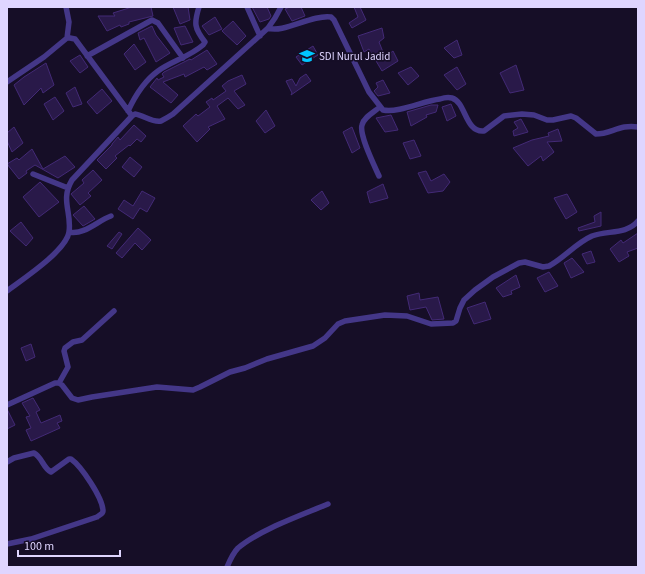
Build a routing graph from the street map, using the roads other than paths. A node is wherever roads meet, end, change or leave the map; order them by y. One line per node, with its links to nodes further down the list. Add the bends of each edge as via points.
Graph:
1 (66, 7): 7 (street, via 69,22)
2 (199, 7): 9 (street, via 195,22 205,42)
3 (247, 7): 6 (street)
4 (281, 7): 5 (street)
5 (268, 28): 6 (street); 11 (street, via 279,29 313,19 331,17 369,92)
6 (260, 36): 12 (street, via 173,114 161,121)
7 (67, 38): 8 (street, via 75,39); 10 (street)
8 (87, 56): 9 (street, via 152,20 158,23); 12 (street)
9 (183, 58): 12 (street, via 157,72 136,94)
10 (7, 82)
11 (380, 108): 13 (street, via 391,110 451,97 459,103 468,121 481,131 504,116 522,114 547,120 571,116 596,134 620,127); 15 (street, via 362,124 365,143)
12 (130, 114): 16 (street, via 72,180)
13 (638, 127)
14 (33, 174): 16 (street)
15 (378, 176)
16 (68, 188): 19 (street, via 66,197)
17 (111, 216): 19 (street, via 79,233)
18 (638, 221): 22 (street, via 622,231 601,233 591,237 549,266 525,262 511,267 464,300 453,323 431,324 407,316 385,315 345,321 313,346 230,372 193,390 157,387 78,400 72,398)
19 (69, 232): 20 (street, via 64,243 46,261)
20 (7, 291)
21 (114, 311): 22 (street, via 82,340 73,342 65,348 68,367)
22 (59, 383): 23 (street, via 54,383)
23 (7, 406)
24 (7, 462): 26 (street, via 34,452 51,472 71,459 87,478 103,511 90,520)
25 (328, 504): 27 (street, via 267,530 244,544 234,552)
26 (7, 544)
27 (227, 567)

